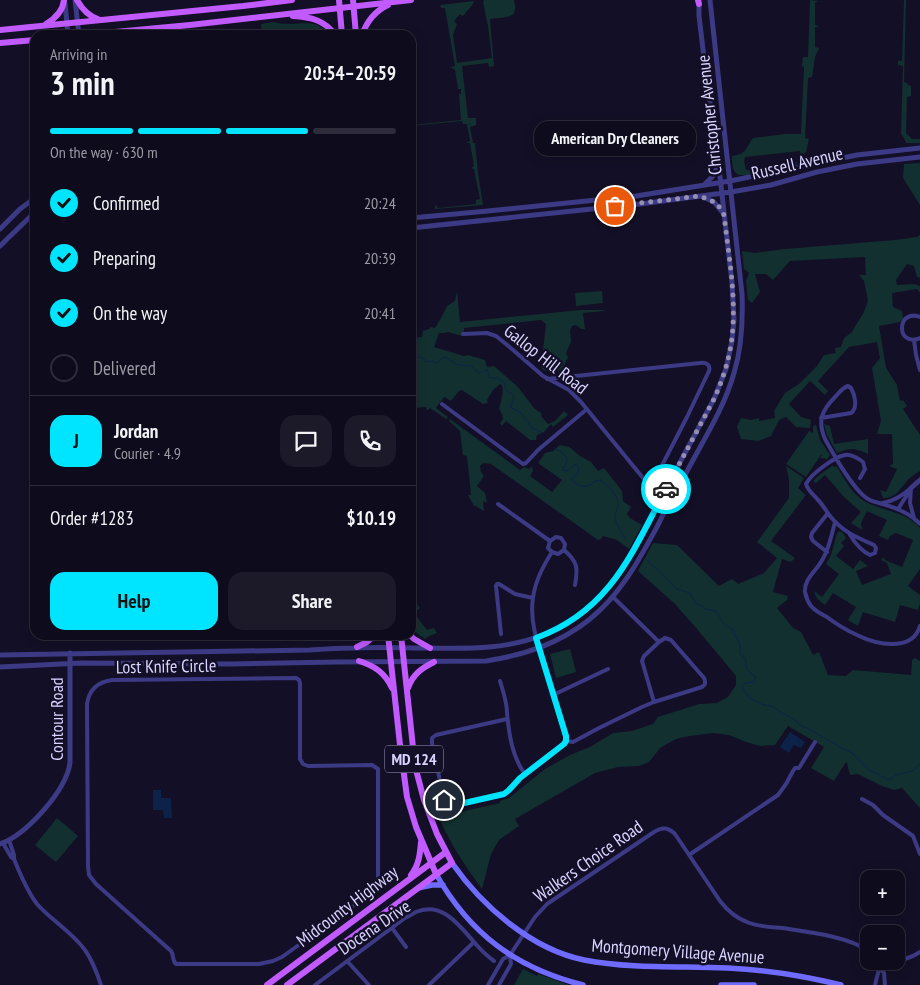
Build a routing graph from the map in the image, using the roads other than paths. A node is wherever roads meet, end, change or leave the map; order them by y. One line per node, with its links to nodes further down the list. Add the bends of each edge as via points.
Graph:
1 (64, 0): 14 (street); 15 (main road, via 54,19)
2 (76, 0): 12 (main road, via 89,15); 13 (street)
3 (292, 0): 12 (main road)
4 (339, 0): 10 (main road)
5 (411, 0): 9 (main road)
6 (710, 0): 29 (street, Christopher Avenue)
7 (698, 1): 28 (street, Christopher Avenue)
8 (353, 3): 9 (main road); 10 (main road); 22 (main road)
9 (392, 3): 23 (main road, via 373,15)
10 (340, 8): 11 (main road); 21 (main road)
11 (267, 16): 19 (main road); 20 (main road, via 315,19)
12 (102, 20): 13 (main road)
13 (78, 22): 14 (main road); 18 (street)
14 (67, 23): 15 (main road); 17 (street)
15 (43, 26): 16 (main road)
16 (0, 30)
17 (68, 30)
18 (80, 30)
19 (139, 30)
20 (331, 30)
21 (342, 30)
22 (356, 30)
23 (364, 30)
24 (30, 40): 25 (main road)
25 (0, 43)
26 (920, 148): 29 (street, Russell Avenue, via 857,155)
27 (920, 157): 32 (street, Russell Avenue, via 857,164)
28 (718, 163): 30 (street, Christopher Avenue); 31 (street, via 716,172)
29 (730, 181): 30 (street, Russell Avenue); 32 (street, Christopher Avenue)
30 (720, 183): 31 (street, Russell Avenue); 33 (street, Christopher Avenue)
31 (704, 186): 38 (street, Russell Avenue, via 603,200)
32 (731, 192): 33 (street, Russell Avenue); 70 (street, Christopher Avenue, via 742,308 740,352 734,374 719,411 634,569)
33 (721, 193): 34 (street, Russell Avenue); 36 (street, Christopher Avenue)
34 (700, 196): 36 (street, via 718,205); 39 (street, Russell Avenue)
35 (30, 201): 40 (street)
36 (724, 215): 56 (street, Christopher Avenue, via 733,296 729,356 714,399)
37 (30, 217): 41 (street)
38 (416, 218)
39 (416, 227)
40 (0, 229)
41 (0, 246)
42 (920, 317): 45 (street, via 911,316 902,323 904,335)
43 (463, 334): 47 (street, Gallop Hill Road, via 487,332 496,336)
44 (920, 338): 45 (street)
45 (914, 340): 46 (street)
46 (920, 370)
47 (547, 379): 49 (street, Gallop Hill Road, via 570,390); 53 (street, via 702,363 708,365 710,370)
48 (442, 404): 49 (street, via 522,463)
49 (587, 409): 56 (street, Gallop Hill Road, via 643,478)
50 (821, 418): 50 (street, via 854,410 850,387 842,389 828,404); 51 (street, via 822,433)
51 (837, 459): 52 (street, via 847,455 864,462); 58 (street, via 861,493); 60 (street, via 815,473 806,486)
52 (860, 478)
53 (655, 479)
54 (920, 480): 55 (street)
55 (911, 488): 58 (street); 59 (street); 61 (street, via 910,504)
56 (665, 491): 74 (street, Christopher Avenue, via 626,563 610,585 570,622)
57 (498, 504): 65 (street)
58 (882, 504): 59 (street)
59 (898, 509): 61 (street)
60 (828, 513): 62 (street); 68 (street, via 811,537)
61 (914, 518): 63 (street)
62 (836, 522): 64 (street); 68 (street)
63 (920, 524)
64 (850, 535): 64 (street, via 874,545 875,552 868,555)
65 (550, 541): 66 (street, via 561,538); 67 (street, via 548,548)
66 (564, 550): 67 (street, via 558,554); 69 (street, via 576,564)
67 (552, 552): 71 (street, via 539,575)
68 (827, 552): 72 (street, via 805,588 807,599 814,608 844,629 878,642 908,642)
69 (575, 586)
70 (613, 597): 79 (street); 84 (street, Christopher Avenue, via 578,628)
71 (533, 598): 73 (street, via 518,595 497,584); 74 (street)
72 (920, 628)
73 (501, 634)
74 (536, 638): 83 (street, Christopher Avenue, via 487,647); 84 (street)
75 (369, 640): 80 (main road)
76 (389, 640): 81 (main road, MD 124)
77 (402, 640): 82 (main road, Montgomery Village Avenue / MD 124)
78 (416, 640): 83 (main road)
79 (659, 642): 99 (street, via 642,661); 99 (street, via 665,638 671,640 706,682 702,687)
80 (357, 647): 81 (street, Christopher Avenue); 86 (street, Christopher Avenue)
81 (390, 648): 82 (street, Christopher Avenue); 87 (main road, MD 124)
82 (403, 648): 83 (street, Christopher Avenue); 88 (main road, Montgomery Village Avenue / MD 124)
83 (430, 648)
84 (539, 648): 90 (street, Christopher Avenue, via 486,661); 98 (street)
85 (0, 654): 86 (street, Christopher Avenue)
86 (70, 654): 91 (street, Contour Road)
87 (391, 661): 88 (street, Christopher Avenue); 89 (street, Christopher Avenue); 97 (main road, MD 124)
88 (404, 661): 90 (street, Christopher Avenue); 96 (main road, Montgomery Village Avenue / MD 124)
89 (359, 662): 91 (street, Christopher Avenue); 97 (main road, via 381,672)
90 (434, 662): 96 (main road, via 416,673)
91 (70, 663): 92 (street, Christopher Avenue); 106 (street, Contour Road, via 70,763 67,776 30,825)
92 (0, 667)
93 (608, 669): 98 (street)
94 (231, 679): 94 (street, Lost Knife Circle, via 299,680 300,759 303,764 372,766 378,769 378,883 371,893 274,961 259,964 177,964 171,950 89,875 88,699 95,687 107,680)
95 (500, 681): 100 (street)
96 (407, 691): 108 (main road, Montgomery Village Avenue / MD 124, via 415,766 424,800)
97 (394, 693): 105 (main road, MD 124, via 407,797)
98 (553, 695): 101 (street)
99 (654, 702): 101 (street, via 575,741)
100 (507, 719): 103 (street, via 516,759); 103 (street, via 432,738 445,802 454,806 504,794)
101 (566, 741): 103 (street)
102 (815, 742): 110 (street, via 799,768 792,770 778,795)
103 (525, 774)
104 (862, 798): 109 (street, via 913,836)
105 (421, 838): 112 (main road); 115 (main road, MD 124, via 418,864)
106 (9, 840): 107 (street, Contour Road); 111 (street)
107 (1, 843): 111 (street)
108 (446, 852): 112 (main road, Midcounty Highway); 113 (main road, Montgomery Village Avenue / MD 124)
109 (920, 854)
110 (690, 855): 119 (street, Walkers Choice Road, via 673,832 658,829 550,901); 121 (street, Walkers Choice Road, via 723,905 743,920 827,936)
111 (14, 859): 131 (street, via 37,903 86,951)
112 (431, 863): 114 (main road); 115 (main road, Midcounty Highway)
113 (452, 863): 114 (main road, Midcounty Highway); 119 (main road, Montgomery Village Avenue, via 481,899)
114 (436, 874): 116 (main road); 117 (main road, Midcounty Highway)
115 (406, 882): 132 (main road, Midcounty Highway / MD 124)
116 (443, 885): 117 (main road); 124 (main road, via 472,924)
117 (416, 889): 133 (main road, Midcounty Highway)
118 (392, 928): 120 (street, Docena Drive, via 416,912 433,910 455,921); 122 (street); 126 (street, Docena Drive)
119 (524, 934): 124 (street, Walkers Choice Road); 141 (main road, Montgomery Village Avenue, via 559,952 595,962 759,971)
120 (474, 942): 127 (street, Docena Drive); 136 (street)
121 (860, 946)
122 (406, 947)
123 (920, 952): 125 (street)
124 (510, 955): 130 (street, via 503,959); 137 (street, via 511,964); 138 (main road, via 541,972)
125 (905, 959)
126 (347, 961): 134 (street, Docena Drive); 135 (street)
127 (494, 961)
128 (879, 970): 142 (street)
129 (882, 970): 143 (street)
130 (489, 983): 137 (street)
131 (101, 985)
132 (267, 985)
133 (287, 985)
134 (315, 985)
135 (369, 985)
136 (429, 985)
137 (498, 985)
138 (583, 985)
139 (721, 985): 140 (main road, Montgomery Village Avenue)
140 (754, 985)
141 (841, 985)
142 (875, 985)
143 (885, 985)

